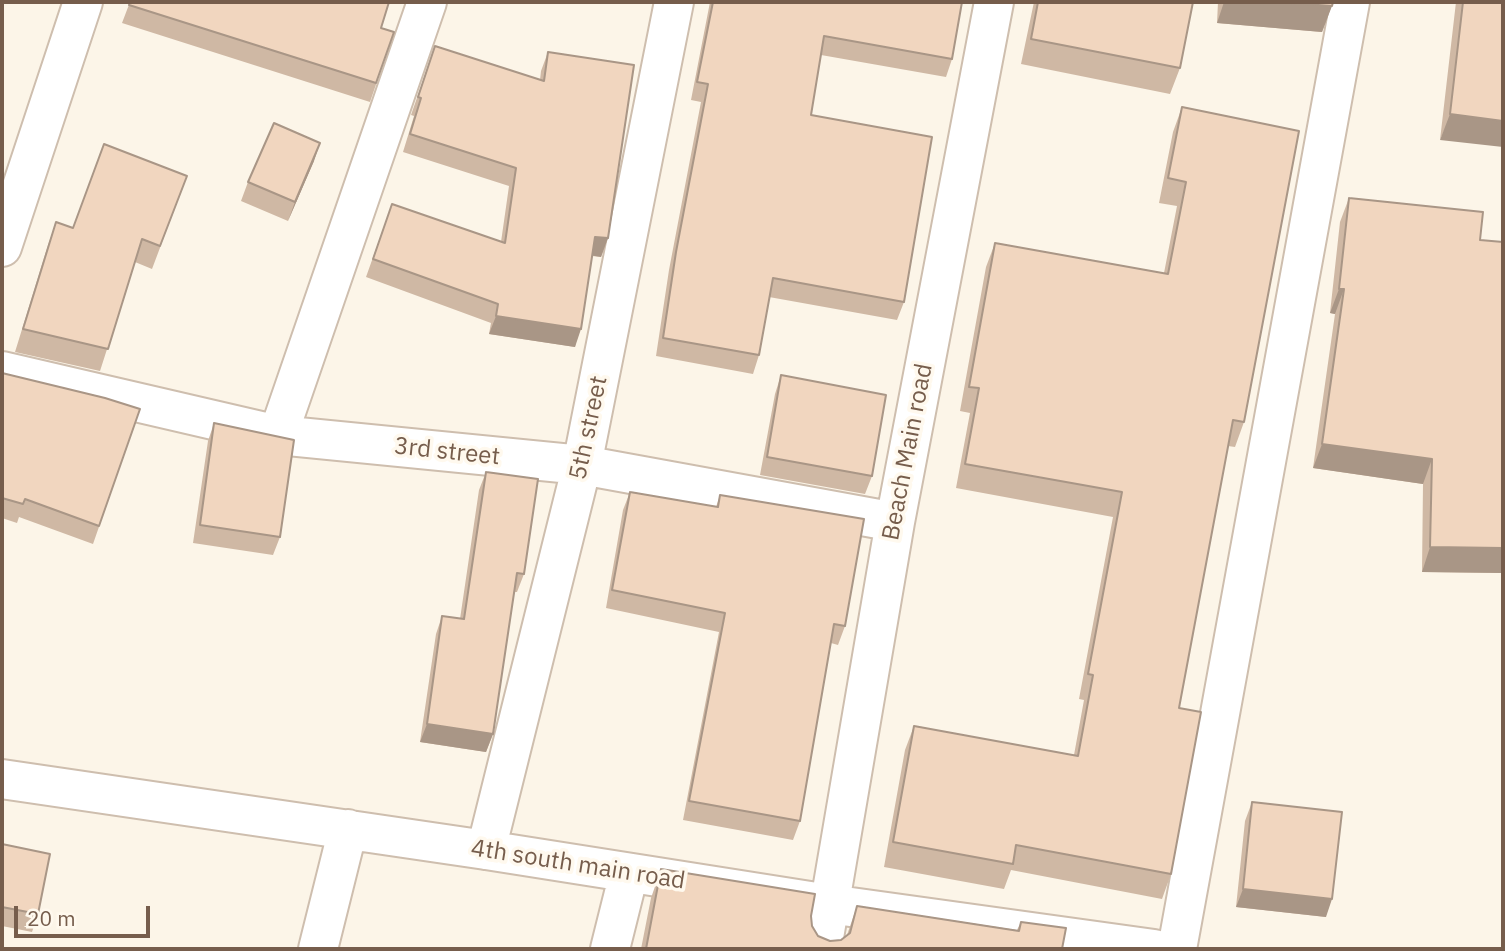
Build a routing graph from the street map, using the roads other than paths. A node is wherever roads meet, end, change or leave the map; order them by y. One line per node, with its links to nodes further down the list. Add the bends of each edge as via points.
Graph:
1 (83, 2): 6 (street)
2 (427, 2): 8 (street)
3 (674, 2): 9 (street, 5th street)
4 (994, 2): 10 (street, Beach Main road)
5 (1350, 2): 20 (street)
6 (2, 247)
7 (2, 371): 8 (street, 3rd street)
8 (278, 435): 9 (street, 3rd street)
9 (582, 465): 10 (street, 3rd street); 13 (street, 5th street)
10 (895, 522): 15 (street, Beach Main road)
11 (2, 779): 12 (street, 4th south main road)
12 (348, 830): 13 (street, 4th south main road); 16 (street)
13 (486, 850): 14 (street, 4th south main road)
14 (629, 873): 15 (street, 4th south main road); 17 (street)
15 (829, 904): 18 (street, Beach Main road); 19 (street, 4th south main road)
16 (318, 949)
17 (610, 949)
18 (822, 949)
19 (1154, 949)
20 (1177, 949)

